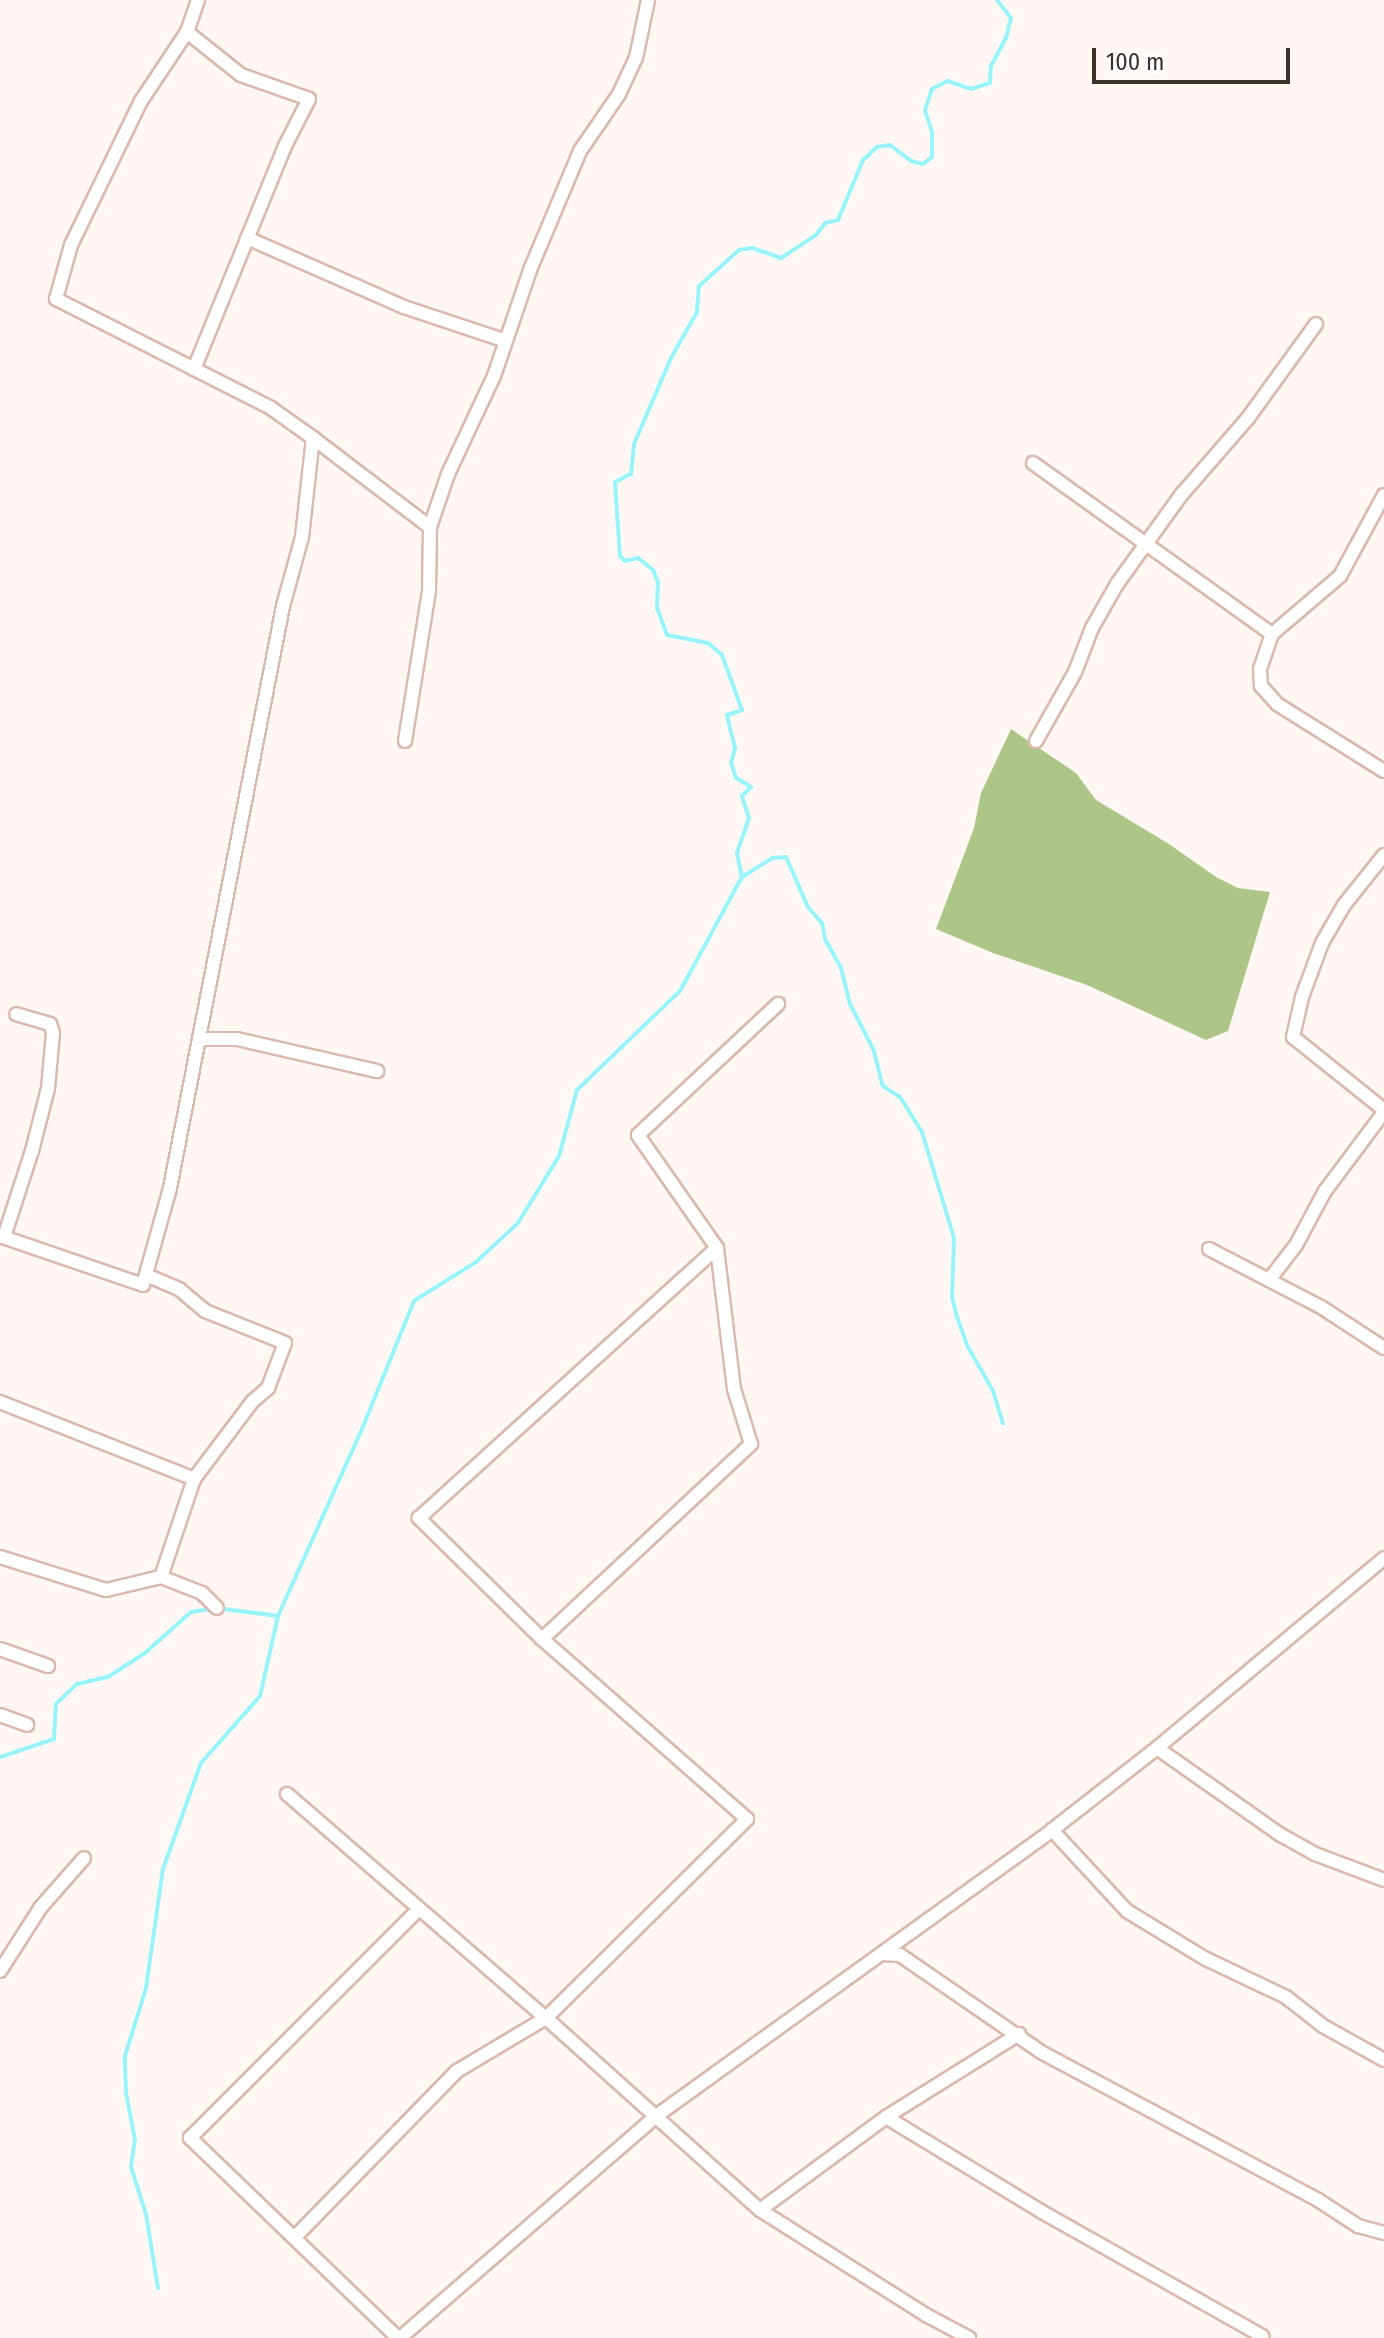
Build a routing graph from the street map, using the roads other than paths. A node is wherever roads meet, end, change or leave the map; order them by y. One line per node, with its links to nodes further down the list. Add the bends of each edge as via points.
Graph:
1 (198, 0): 3 (street)
2 (648, 0): 6 (street, via 636,58 619,94 580,151)
3 (187, 32): 4 (street, via 241,75 309,99); 7 (street, via 141,101 71,245 56,299)
4 (247, 238): 6 (street, via 404,307); 7 (street)
5 (1316, 324): 12 (street)
6 (503, 340): 11 (street, via 494,376 448,474)
7 (194, 369): 8 (street, via 271,408)
8 (313, 438): 11 (street); 20 (street, via 302,537 283,606)
9 (1033, 463): 12 (street)
10 (1384, 495): 13 (street, via 1340,576)
11 (430, 527): 14 (street, via 429,591)
12 (1147, 546): 13 (street); 15 (street, via 1117,584)
13 (1272, 634): 16 (street, via 1260,669 1261,686 1277,704)
14 (405, 741)
15 (1036, 741)
16 (1384, 771)
17 (1384, 855): 22 (street, via 1322,943 1293,1037)
18 (778, 1004): 24 (street, via 638,1135)
19 (16, 1014): 23 (street, via 50,1024 53,1033 48,1088)
20 (200, 1039): 21 (street, via 237,1039); 26 (street)
21 (377, 1071)
22 (1384, 1111): 27 (street)
23 (2, 1236): 26 (street, via 143,1285)
24 (717, 1248): 35 (street, via 734,1389 751,1444); 35 (street, via 419,1518)
25 (1209, 1249): 27 (street)
26 (146, 1275): 30 (street, via 179,1289 205,1311 285,1343 268,1388)
27 (1269, 1280): 28 (street)
28 (1384, 1348)
29 (0, 1402): 30 (street)
30 (194, 1479): 33 (street)
31 (0, 1557): 33 (street, via 106,1590)
32 (1384, 1558): 40 (street)
33 (161, 1577): 34 (street, via 202,1593)
34 (217, 1608)
35 (542, 1639): 48 (street, via 747,1819)
36 (0, 1649): 37 (street)
37 (48, 1666)
38 (0, 1715): 39 (street)
39 (27, 1725)
40 (1157, 1748): 42 (street); 44 (street, via 1281,1835)
41 (287, 1794): 45 (street)
42 (1052, 1830): 46 (street); 50 (street, via 1127,1911 1206,1959 1286,1997 1323,2026)
43 (84, 1858): 47 (street, via 41,1907)
44 (1384, 1880)
45 (418, 1910): 48 (street); 55 (street, via 190,2138)
46 (883, 1954): 49 (street, via 900,1955); 51 (street)
47 (0, 1971)
48 (546, 2018): 51 (street); 55 (street, via 457,2071)
49 (1019, 2034): 52 (street); 54 (street, via 1041,2052 1358,2226)
50 (1384, 2060)
51 (656, 2116): 53 (street); 57 (street)
52 (886, 2117): 53 (street); 56 (street)
53 (760, 2210): 58 (street)
54 (1384, 2233)
55 (294, 2238): 57 (street)
56 (1262, 2336)
57 (399, 2338)
58 (969, 2338)

